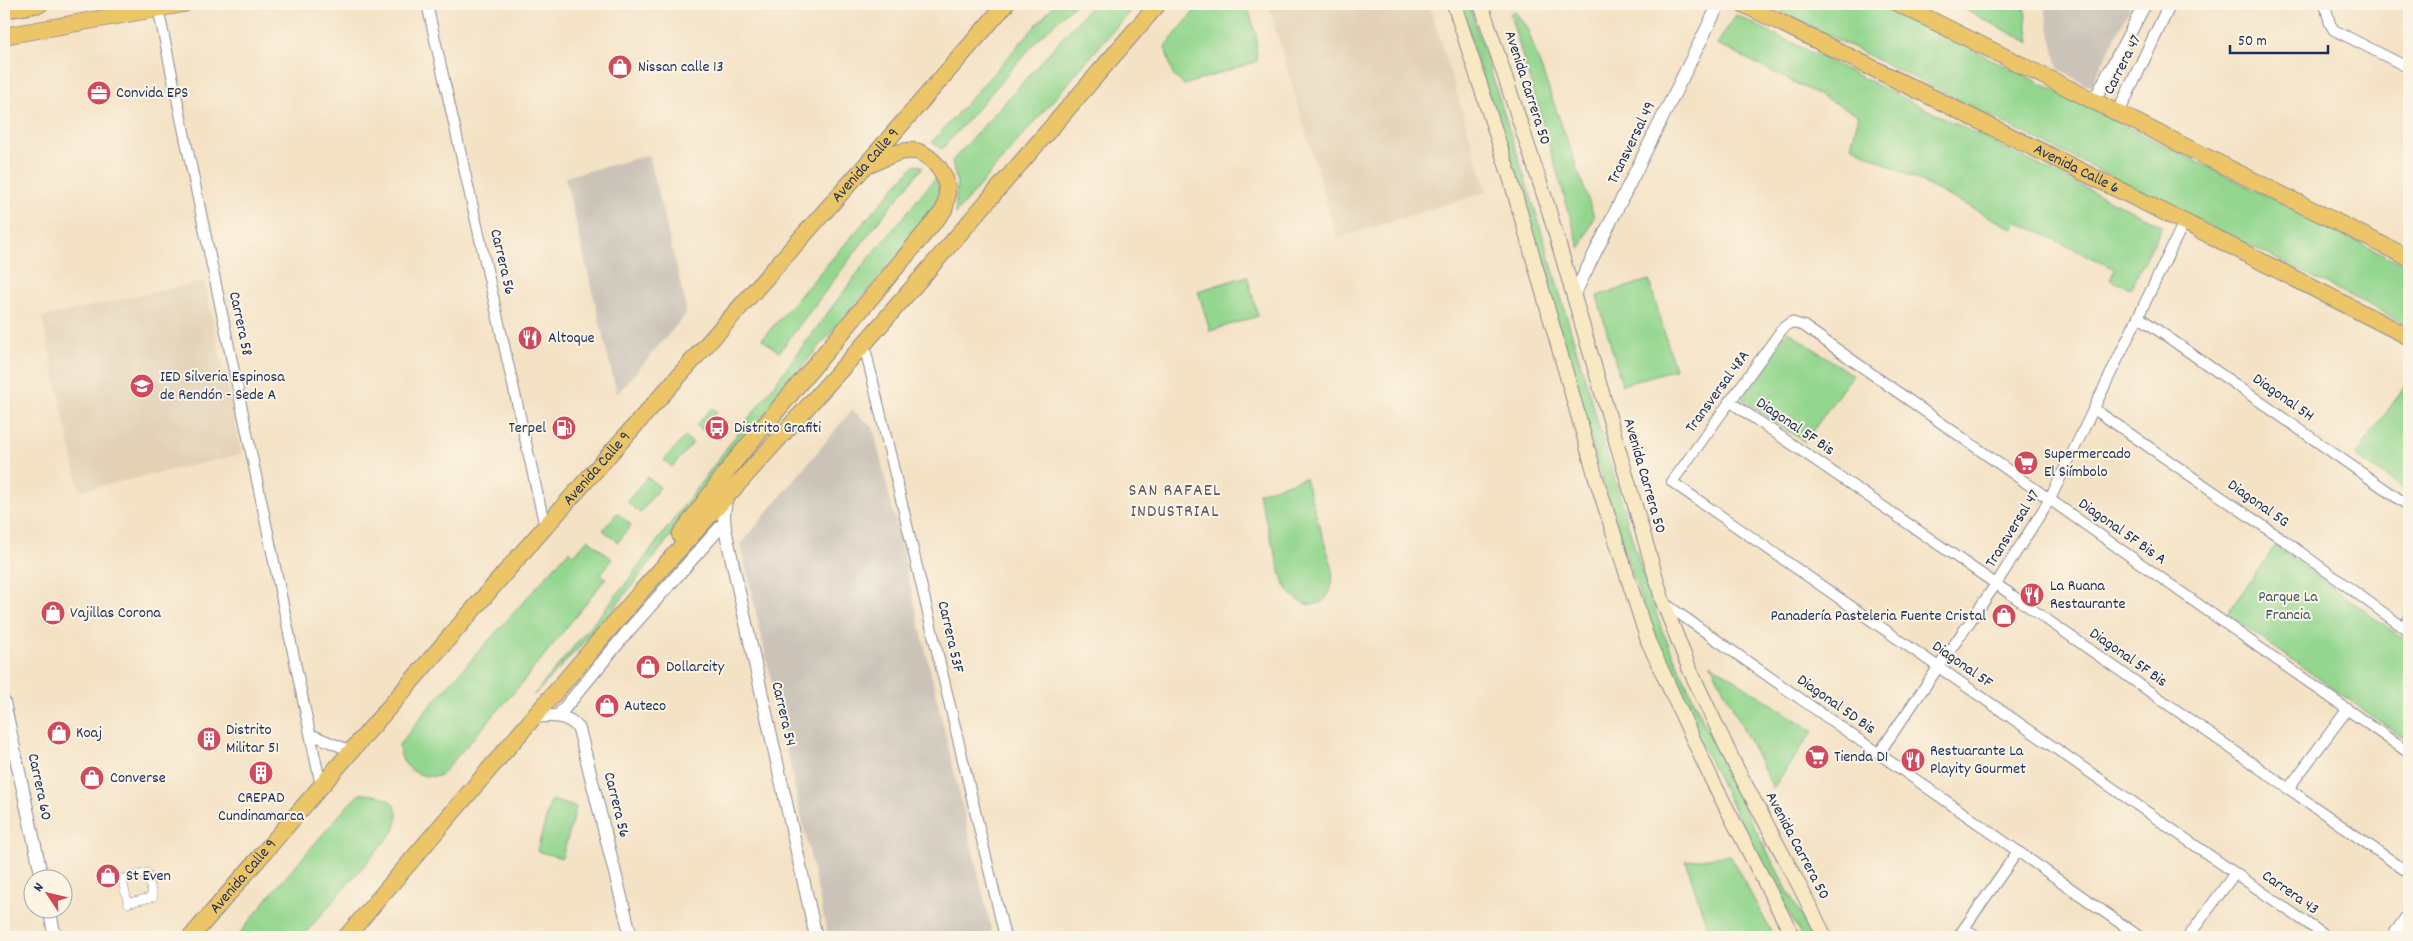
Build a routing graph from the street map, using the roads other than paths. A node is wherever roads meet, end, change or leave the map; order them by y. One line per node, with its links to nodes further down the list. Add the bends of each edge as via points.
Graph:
1 (40, 4): 16 (main road)
2 (183, 4): 15 (main road)
3 (427, 4): 37 (street, Carrera 56)
4 (992, 4): 18 (main road)
5 (1006, 4): 18 (main road, Avenida Calle 9)
6 (1158, 4): 29 (main road)
7 (1454, 4): 67 (main road, via 1510,177 1596,478 1648,641 1711,778)
8 (1481, 4): 25 (main road, Avenida Carrera 50)
9 (1719, 4): 25 (street, Transversal 49)
10 (1743, 4): 23 (main road, Avenida Calle 6)
11 (1899, 4): 20 (main road)
12 (2146, 4): 20 (street, Carrera 47)
13 (2170, 4): 21 (street, Carrera 47)
14 (2325, 4): 19 (street, via 2334,30)
15 (153, 6): 17 (main road); 47 (street, Carrera 58)
16 (4, 10)
17 (4, 36)
18 (958, 60): 22 (main road, Avenida Calle 9)
19 (2409, 68)
20 (2094, 101): 21 (main road)
21 (2118, 113): 24 (main road)
22 (865, 166): 37 (main road, Avenida Calle 9); 39 (main road, via 902,152 924,154 937,164 945,178 948,199 944,210 734,462)
23 (2184, 222): 26 (street, Transversal 47); 28 (main road, Avenida Calle 6)
24 (2409, 258)
25 (1574, 297): 40 (main road, Avenida Carrera 50)
26 (2140, 317): 31 (street, Transversal 47); 35 (street, Diagonal 5H)
27 (1792, 322): 30 (street, Transversal 48A, via 1783,328); 34 (street, Diagonal 5F Bis A, via 1804,326)
28 (2409, 337)
29 (864, 344): 33 (main road); 66 (street, Carrera 53F)
30 (1729, 401): 32 (street, Transversal 48A); 38 (street, Diagonal 5F Bis)
31 (2094, 409): 34 (street, Transversal 47); 41 (street, Diagonal 5G, via 2285,541 2402,627)
32 (1672, 482): 42 (street, Diagonal 5F)
33 (726, 497): 36 (street, Carrera 54); 39 (main road)
34 (2050, 499): 38 (street, Transversal 47); 44 (street, Diagonal 5F Bis A)
35 (2409, 506)
36 (724, 522): 45 (street); 65 (street, Carrera 54)
37 (545, 527): 48 (main road, Avenida Calle 9)
38 (1996, 584): 42 (street, Transversal 47); 52 (street, Diagonal 5F Bis)
39 (645, 587): 46 (main road)
40 (1663, 602): 49 (street, Diagonal 5D Bis); 68 (main road, Avenida Carrera 50, via 1690,670 1736,767)
41 (2409, 618)
42 (1939, 668): 49 (street, Transversal 47); 55 (street, Diagonal 5F)
43 (4, 702): 54 (street, Carrera 60)
44 (2347, 710): 50 (street, Diagonal 5F Bis A); 52 (street)
45 (558, 716): 46 (street); 64 (street, Carrera 56, via 571,720 581,735)
46 (534, 717): 63 (main road)
47 (310, 734): 48 (street); 51 (street, Carrera 58)
48 (351, 752): 51 (main road, Avenida Calle 9)
49 (1879, 753): 53 (street, Diagonal 5D Bis)
50 (2409, 753)
51 (321, 786): 62 (main road, Avenida Calle 9)
52 (2288, 789): 56 (street, Diagonal 5F Bis)
53 (2018, 852): 60 (street); 70 (street, Diagonal 5D Bis)
54 (40, 868)
55 (2235, 873): 71 (street); 72 (street, Carrera 43)
56 (2409, 873)
57 (122, 879): 57 (street, via 128,903 153,897 147,873)
58 (2409, 914): 73 (street)
59 (50, 918): 61 (street)
60 (1961, 933): 69 (street)
61 (55, 937)
62 (191, 937)
63 (346, 937)
64 (632, 937)
65 (816, 937)
66 (1005, 937)
67 (1793, 937)
68 (1825, 937)
69 (1976, 937)
70 (2140, 937)
71 (2188, 937)
72 (2327, 937)
73 (2393, 937)

